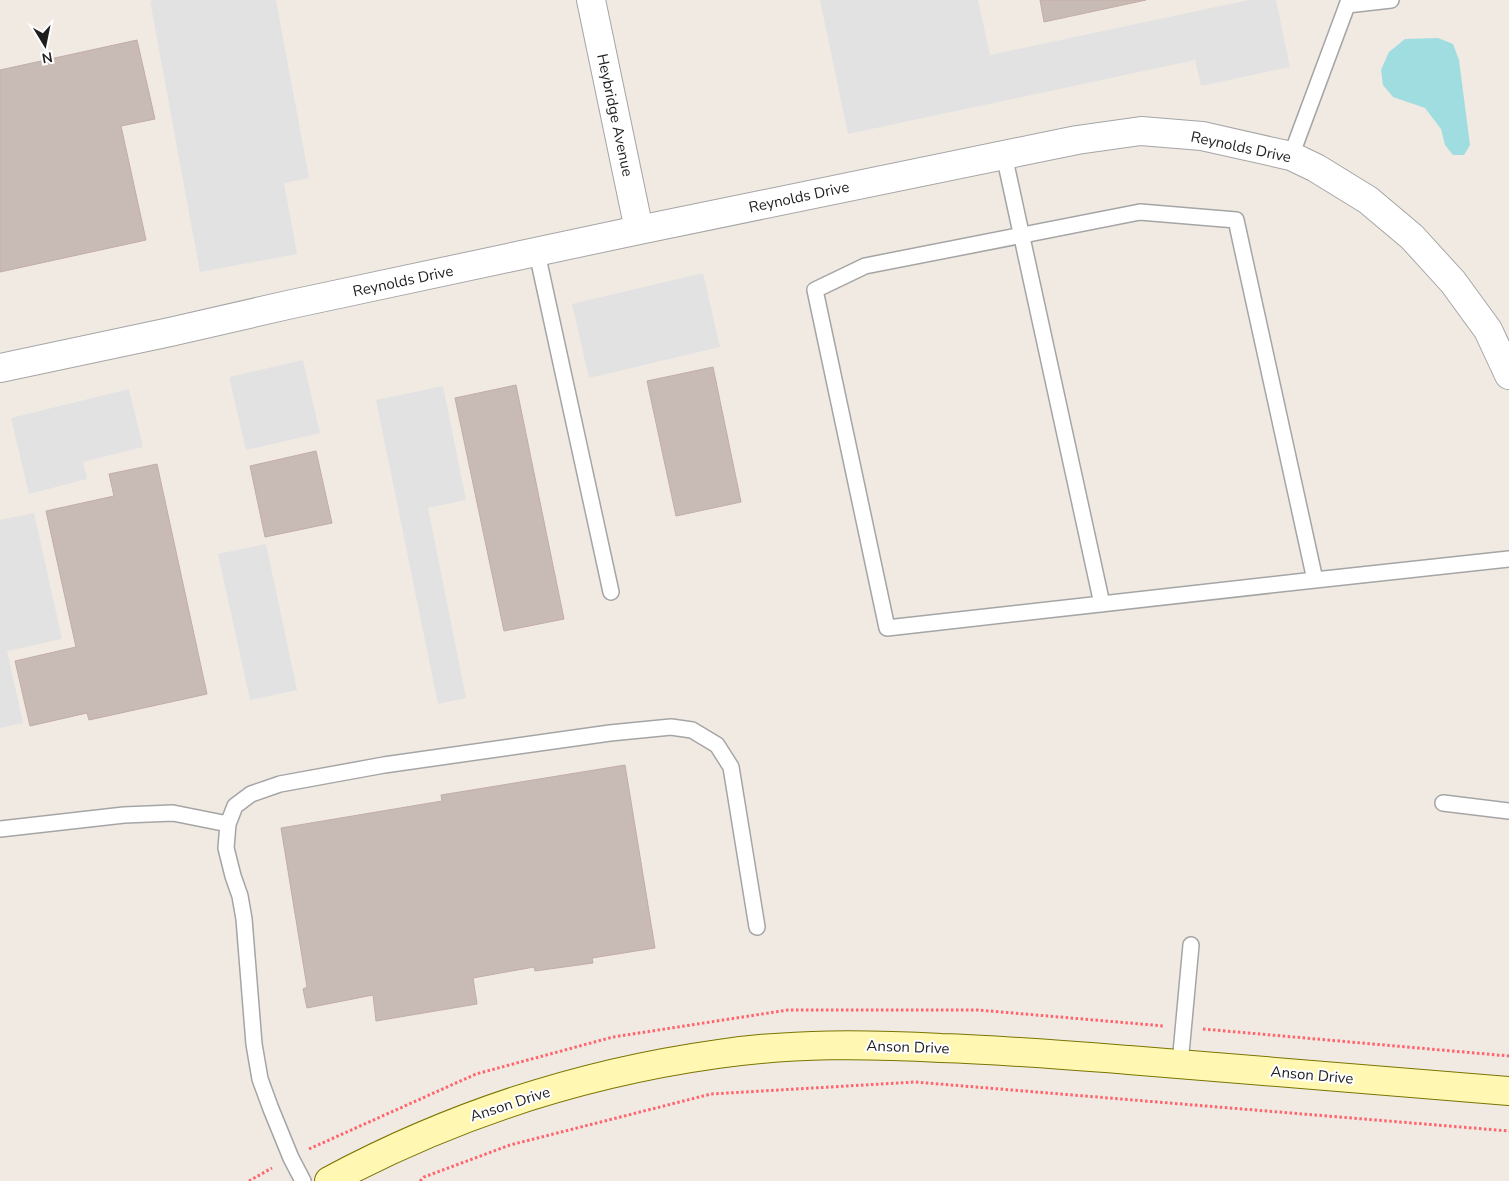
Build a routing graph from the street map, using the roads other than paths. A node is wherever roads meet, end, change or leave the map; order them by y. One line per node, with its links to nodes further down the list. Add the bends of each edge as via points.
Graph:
1 (591, 0): 6 (street, Heybridge Avenue)
2 (1391, 0): 3 (lane)
3 (1348, 3): 5 (lane)
4 (1004, 155): 5 (street, Reynolds Drive, via 1141,131 1202,136); 6 (street, Reynolds Drive); 7 (lane)
5 (1291, 156): 10 (street, Reynolds Drive, via 1368,200 1412,237 1453,282 1488,330)
6 (639, 230): 8 (street, Reynolds Drive)
7 (1021, 236): 12 (lane, via 1140,212 1236,220); 14 (lane); 14 (lane, via 865,266 815,290 887,628)
8 (537, 253): 9 (street, Reynolds Drive); 13 (lane)
9 (0, 368)
10 (1509, 374)
11 (1509, 559): 12 (lane)
12 (1315, 580): 14 (lane)
13 (611, 592)
14 (1102, 604)
15 (1443, 803): 16 (lane)
16 (1509, 811)
17 (228, 824): 18 (lane, via 172,813); 19 (lane, via 235,806 251,794 280,784 384,765 610,733 671,727 692,730 716,744 731,767); 23 (lane, via 226,848 244,919 260,1079)
18 (0, 829)
19 (757, 928)
20 (1191, 945): 21 (lane)
21 (1180, 1064): 22 (street, Anson Drive); 24 (street, Anson Drive, via 889,1045 786,1047 719,1054 651,1065 515,1100 403,1143)
22 (1509, 1091)
23 (303, 1181)
24 (328, 1181)

